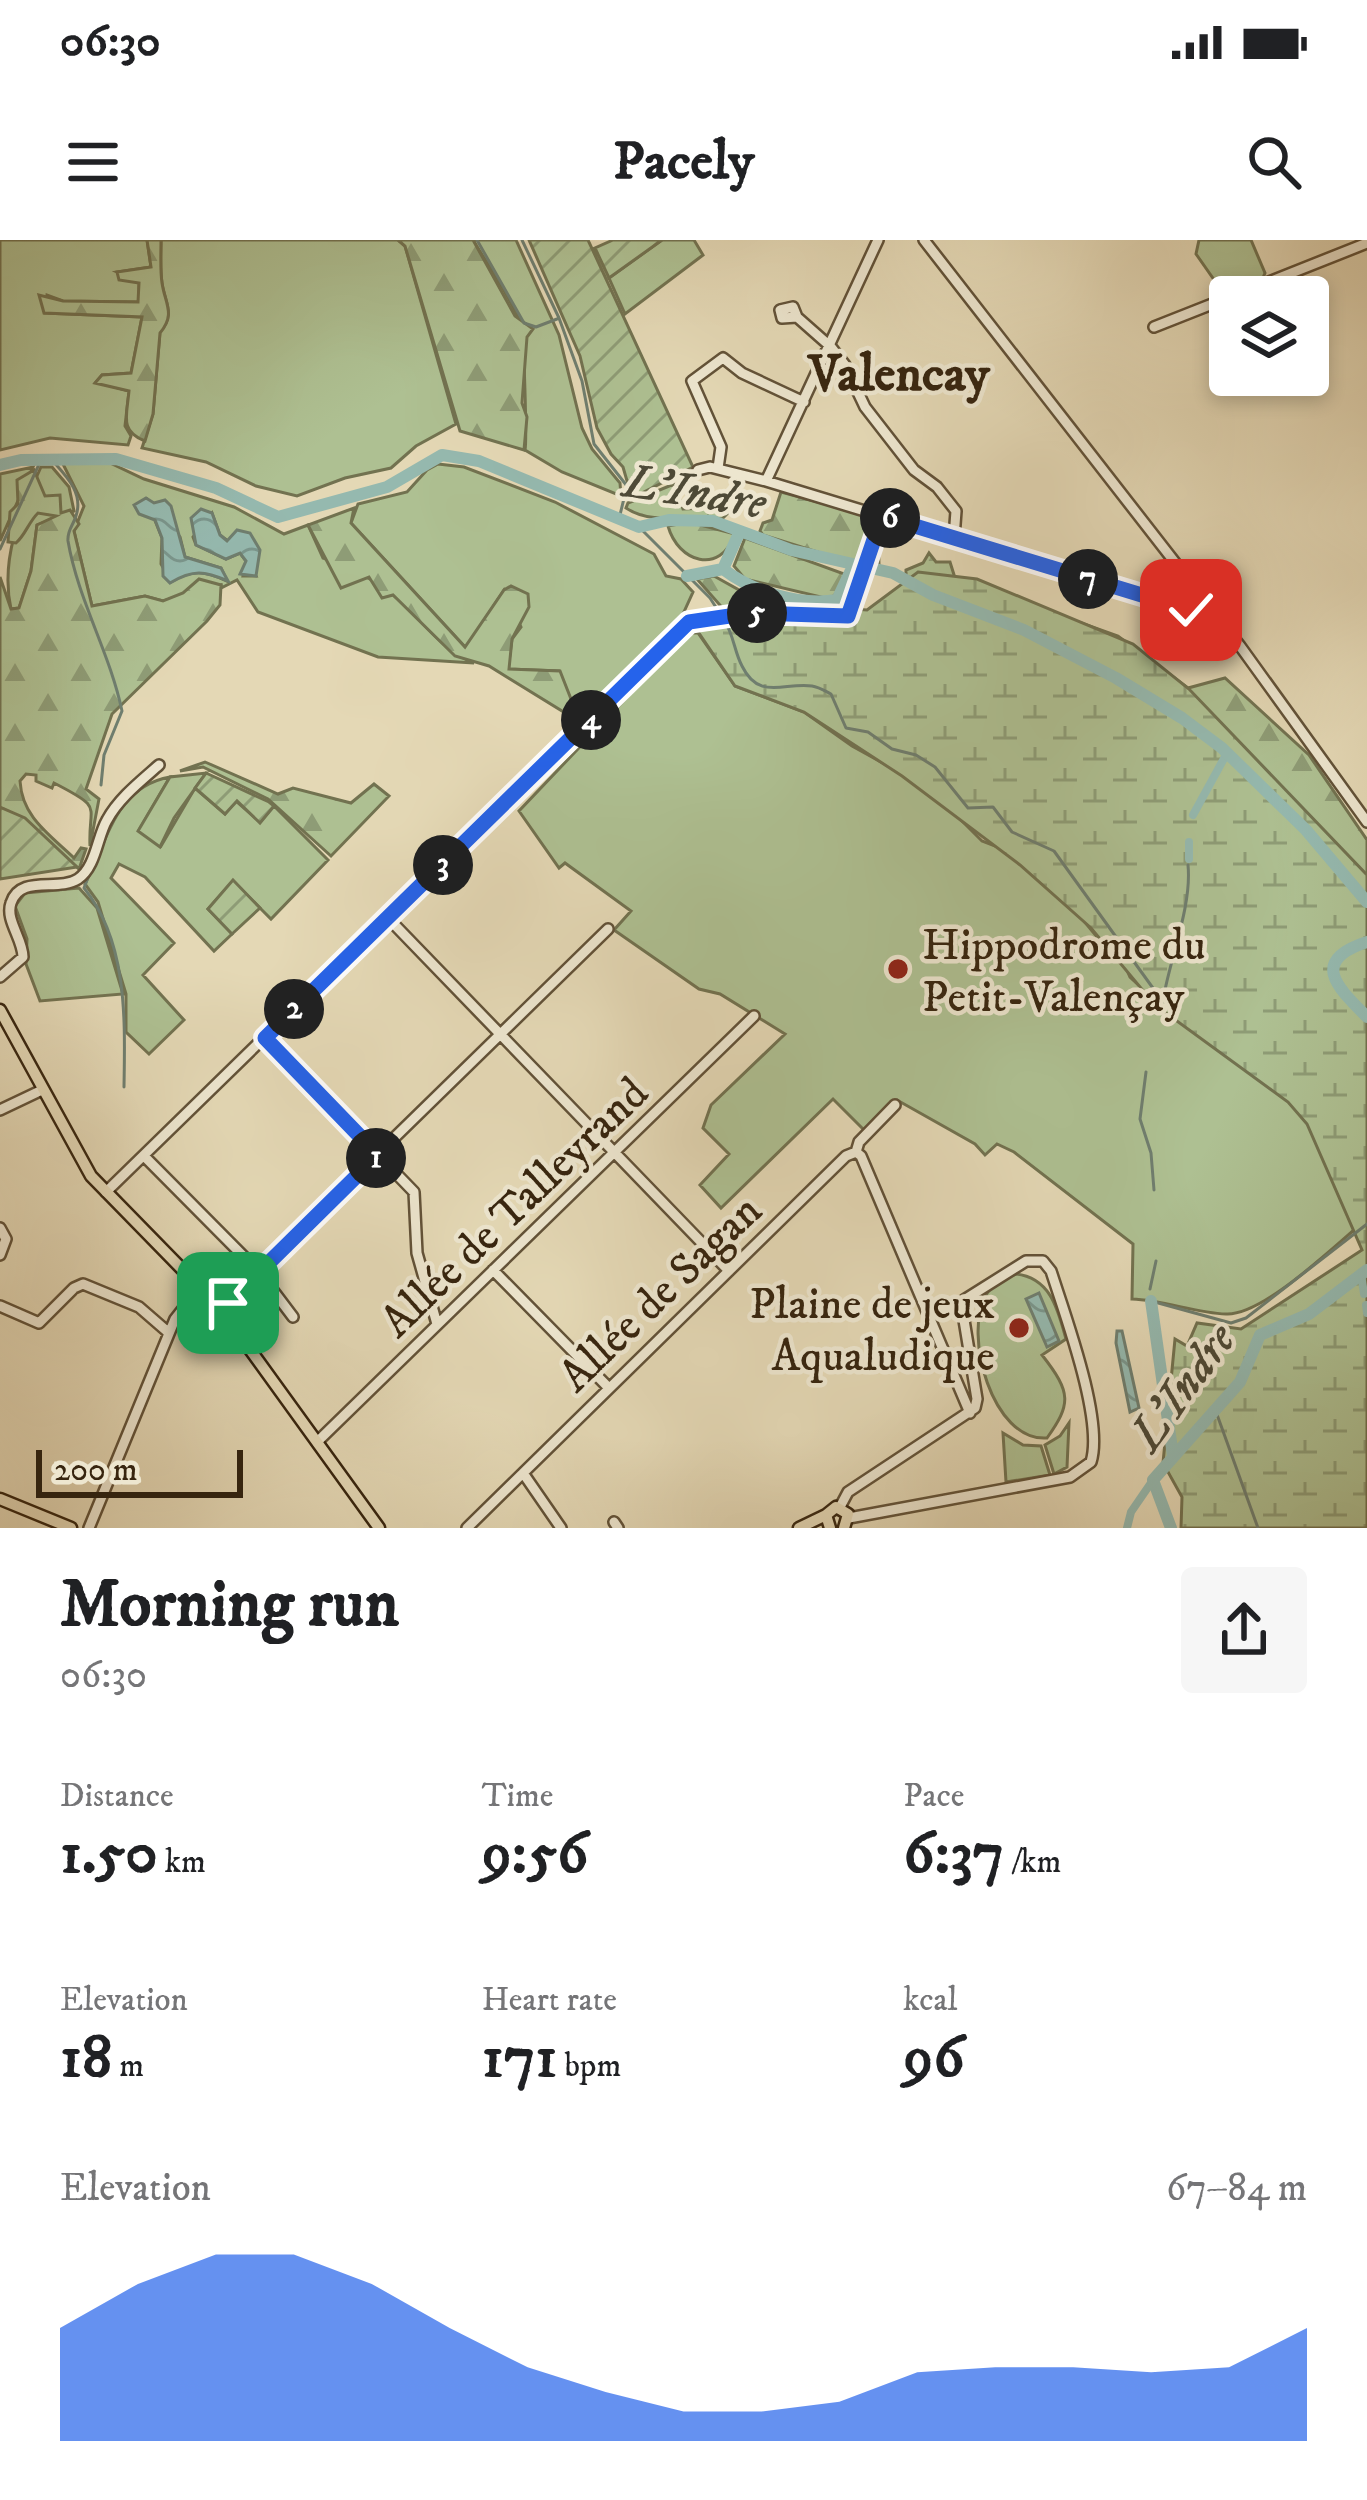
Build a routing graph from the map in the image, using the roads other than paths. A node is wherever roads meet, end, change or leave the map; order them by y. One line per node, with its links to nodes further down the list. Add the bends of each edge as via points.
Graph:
1 (878, 240): 8 (street)
2 (924, 240): 15 (street)
3 (1367, 243): 4 (street)
4 (1283, 276)
5 (1209, 305): 7 (street)
6 (797, 316): 8 (street)
7 (1154, 327)
8 (832, 346): 9 (street); 14 (street, via 865,407 956,512)
9 (804, 402): 10 (street, via 723,358 692,381 721,447); 12 (street)
10 (718, 468): 11 (street); 12 (street)
11 (698, 470)
12 (766, 482): 13 (street)
13 (882, 516): 14 (street); 18 (street, via 848,616 750,613 689,622)
14 (954, 538): 15 (street)
15 (1211, 610): 17 (street)
16 (159, 765): 20 (street, via 106,821 83,874 14,896 10,916 22,957)
17 (1367, 822)
18 (388, 918): 24 (street); 25 (street)
19 (608, 929): 24 (street)
20 (0, 977)
21 (0, 1010): 23 (main road)
22 (754, 1016): 29 (street, Allée de Talleyrand)
23 (6, 1032): 26 (main road)
24 (501, 1036): 29 (street); 31 (street)
25 (265, 1038): 31 (street); 32 (street)
26 (42, 1090): 28 (street); 33 (main road)
27 (895, 1105): 30 (street, Allée de Sagan)
28 (0, 1110)
29 (616, 1152): 36 (street, Allée de Talleyrand); 37 (street)
30 (856, 1152): 37 (street, Allée de Sagan); 46 (street)
31 (378, 1155): 38 (street); 43 (street, via 414,1192 417,1253)
32 (144, 1156): 33 (street); 38 (street)
33 (106, 1192): 39 (main road)
34 (0, 1228): 35 (street)
35 (0, 1255)
36 (493, 1270): 43 (street, Allée de Talleyrand); 45 (street)
37 (729, 1270): 45 (street, Allée de Sagan)
38 (259, 1272): 41 (street); 42 (street)
39 (201, 1286): 41 (main road); 44 (street)
40 (0, 1306): 44 (street, via 39,1323 83,1284 139,1307)
41 (220, 1308): 47 (main road)
42 (292, 1317)
43 (437, 1324): 47 (street, Allée de Talleyrand)
44 (169, 1333): 54 (street)
45 (608, 1387): 48 (street, Allée de Sagan)
46 (970, 1413): 50 (street, via 848,1492); 51 (street, via 977,1399 964,1300 1038,1258 1052,1271 1082,1373 1091,1462 1080,1473)
47 (317, 1442): 55 (main road)
48 (523, 1473): 56 (street, Allée de Sagan); 57 (street)
49 (1, 1503): 53 (main road)
50 (840, 1507): 51 (main road); 52 (main road)
51 (847, 1523)
52 (826, 1525): 58 (main road)
53 (71, 1528)
54 (89, 1528)
55 (379, 1528)
56 (467, 1528)
57 (561, 1528)
58 (799, 1528)

